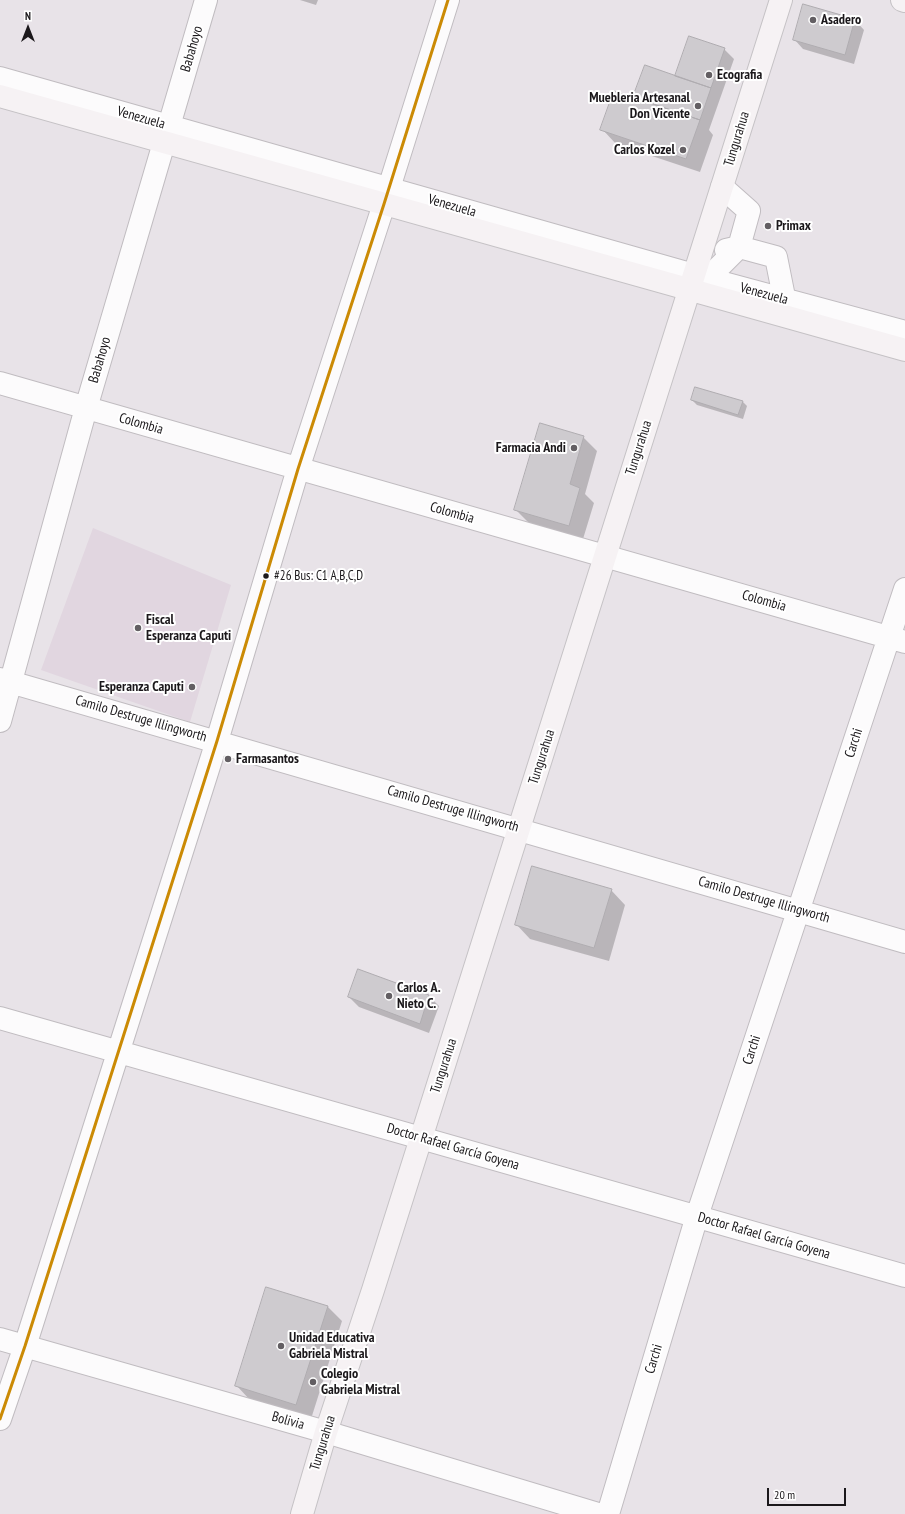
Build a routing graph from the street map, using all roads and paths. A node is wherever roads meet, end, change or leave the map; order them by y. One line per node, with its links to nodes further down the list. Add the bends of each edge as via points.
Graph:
1 (206, 0): 6 (street, Babahoyo)
2 (448, 0): 8 (street)
3 (781, 0): 7 (main road, Tungurahua)
4 (0, 78): 6 (street, Venezuela)
5 (0, 96): 6 (main road, Venezuela)
6 (167, 134): 8 (main road, Venezuela); 15 (street, Babahoyo)
7 (722, 186): 9 (street, via 749,211); 10 (main road, Tungurahua)
8 (386, 196): 10 (main road, Venezuela); 16 (street)
9 (739, 246): 10 (street); 11 (street, via 776,257)
10 (697, 278): 11 (main road, Venezuela); 17 (main road, Tungurahua)
11 (787, 308): 12 (street, Venezuela); 13 (main road, Venezuela)
12 (905, 332)
13 (905, 350)
14 (0, 383): 15 (street, Colombia)
15 (86, 408): 16 (street, Colombia); 20 (street, Babahoyo)
16 (298, 469): 17 (street, Colombia); 22 (street)
17 (605, 556): 19 (street, Colombia); 23 (main road, Tungurahua)
18 (905, 589): 19 (street, Carchi)
19 (897, 639): 24 (street, Carchi)
20 (6, 680): 21 (street, Babahoyo); 22 (street, Camilo Destruge Illingworth)
21 (0, 721)
22 (217, 741): 23 (street, Camilo Destruge Illingworth); 27 (street)
23 (519, 829): 24 (street, Camilo Destruge Illingworth); 28 (main road, Tungurahua)
24 (799, 910): 25 (street, Camilo Destruge Illingworth); 29 (street, Carchi)
25 (905, 942)
26 (0, 1018): 27 (street, Doctor Rafael García Goyena)
27 (119, 1052): 28 (street, Doctor Rafael García Goyena); 32 (street)
28 (422, 1138): 29 (street, Doctor Rafael García Goyena); 34 (main road, Tungurahua)
29 (697, 1216): 30 (street, Doctor Rafael García Goyena); 37 (street, Carchi)
30 (905, 1276)
31 (0, 1339): 32 (street, Bolivia)
32 (25, 1346): 33 (street); 34 (street, Bolivia)
33 (0, 1419)
34 (326, 1432): 35 (main road, Tungurahua); 36 (street, Bolivia)
35 (302, 1514)
36 (598, 1514)
37 (608, 1514)

